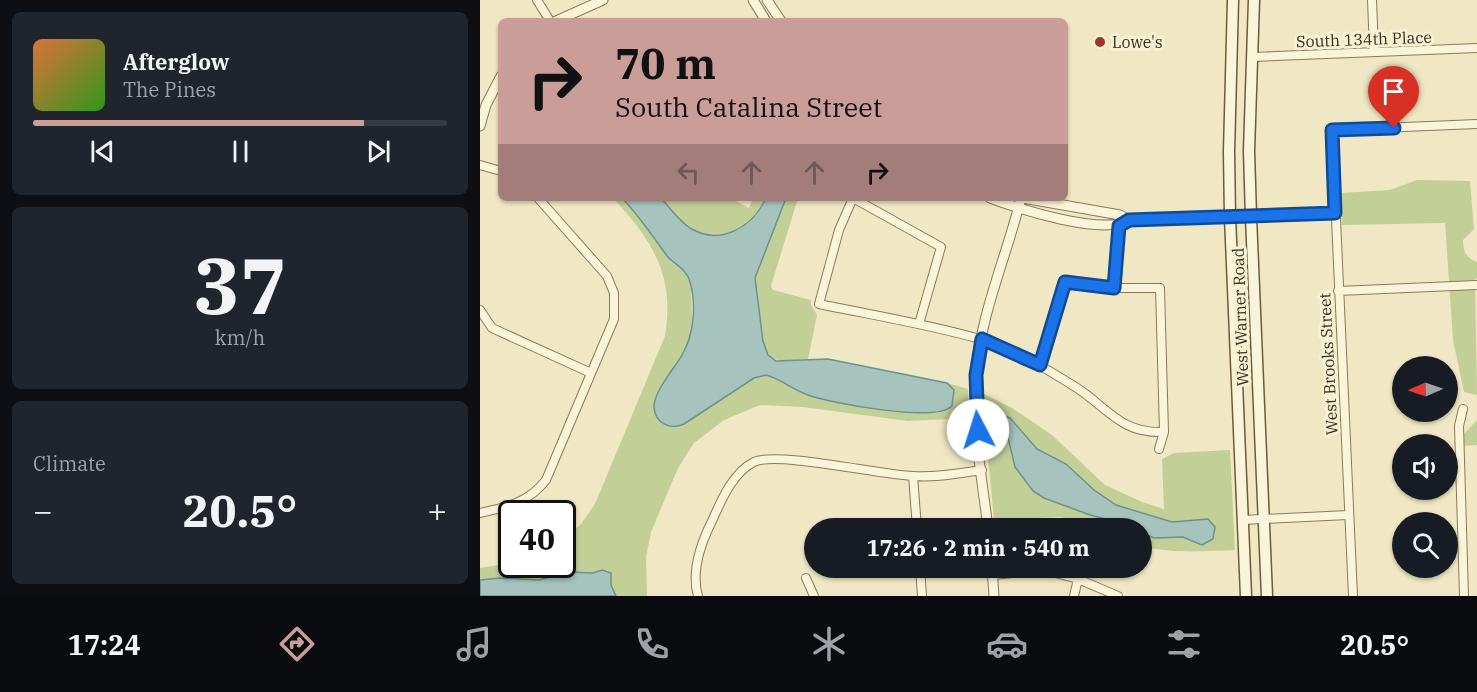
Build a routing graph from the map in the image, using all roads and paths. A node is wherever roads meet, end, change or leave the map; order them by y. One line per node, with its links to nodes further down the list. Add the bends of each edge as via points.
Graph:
1 (537, 0): 8 (street)
2 (603, 0): 9 (street)
3 (753, 0): 10 (street)
4 (766, 0): 11 (street)
5 (1233, 0): 29 (main road, West Warner Road)
6 (1254, 0): 14 (main road, West Warner Road)
7 (1372, 0): 13 (street)
8 (548, 18)
9 (567, 18)
10 (764, 18)
11 (779, 18)
12 (1477, 48): 13 (street, South 134th Place)
13 (1374, 51): 14 (street, South 134th Place)
14 (1252, 57): 30 (main road, West Warner Road)
15 (498, 82): 17 (street)
16 (1477, 124): 27 (street, West Brooks Street, via 1332,130)
17 (480, 126)
18 (480, 165): 19 (street)
19 (498, 170)
20 (541, 201): 40 (street, via 592,256 614,293 614,319)
21 (852, 201): 37 (street, via 839,230 819,304)
22 (858, 201): 37 (street, via 941,247)
23 (998, 201): 26 (street)
24 (1021, 201): 26 (street)
25 (1039, 201): 28 (street)
26 (1018, 208): 32 (street); 38 (street)
27 (1335, 213): 30 (street); 35 (street, West Brooks Street)
28 (1120, 215): 31 (street); 32 (street)
29 (1230, 217): 30 (street); 31 (street); 51 (main road, West Warner Road)
30 (1251, 217): 50 (main road, West Warner Road)
31 (1129, 220): 32 (street)
32 (1119, 226): 34 (street)
33 (1477, 285): 35 (street)
34 (1114, 288): 39 (street, via 1065,282); 42 (street, via 1160,288)
35 (1338, 291): 47 (street, West Brooks Street)
36 (480, 310): 40 (street, via 492,328)
37 (919, 324): 38 (street)
38 (982, 339): 39 (street); 44 (street, via 975,398)
39 (1040, 365): 42 (street, via 1120,421 1152,433)
40 (591, 373): 46 (street, via 546,480 537,492 510,506)
41 (1463, 409): 66 (street, via 1458,426)
42 (1164, 432): 43 (street)
43 (1159, 449)
44 (982, 470): 45 (street); 49 (street)
45 (913, 477): 48 (street); 57 (street, via 774,459 754,462 737,475 710,525 697,561)
46 (480, 513)
47 (1348, 515): 50 (street); 65 (street, West Brooks Street)
48 (916, 518)
49 (987, 518)
50 (1263, 519): 51 (street); 64 (main road, West Warner Road)
51 (1243, 520): 63 (main road, West Warner Road)
52 (806, 578): 58 (street)
53 (921, 578): 59 (street)
54 (993, 578): 60 (street)
55 (1074, 578): 56 (street)
56 (1078, 579): 61 (street); 62 (street)
57 (698, 596)
58 (814, 596)
59 (922, 596)
60 (994, 596)
61 (1074, 596)
62 (1118, 596)
63 (1246, 596)
64 (1267, 596)
65 (1353, 596)
66 (1464, 596)

